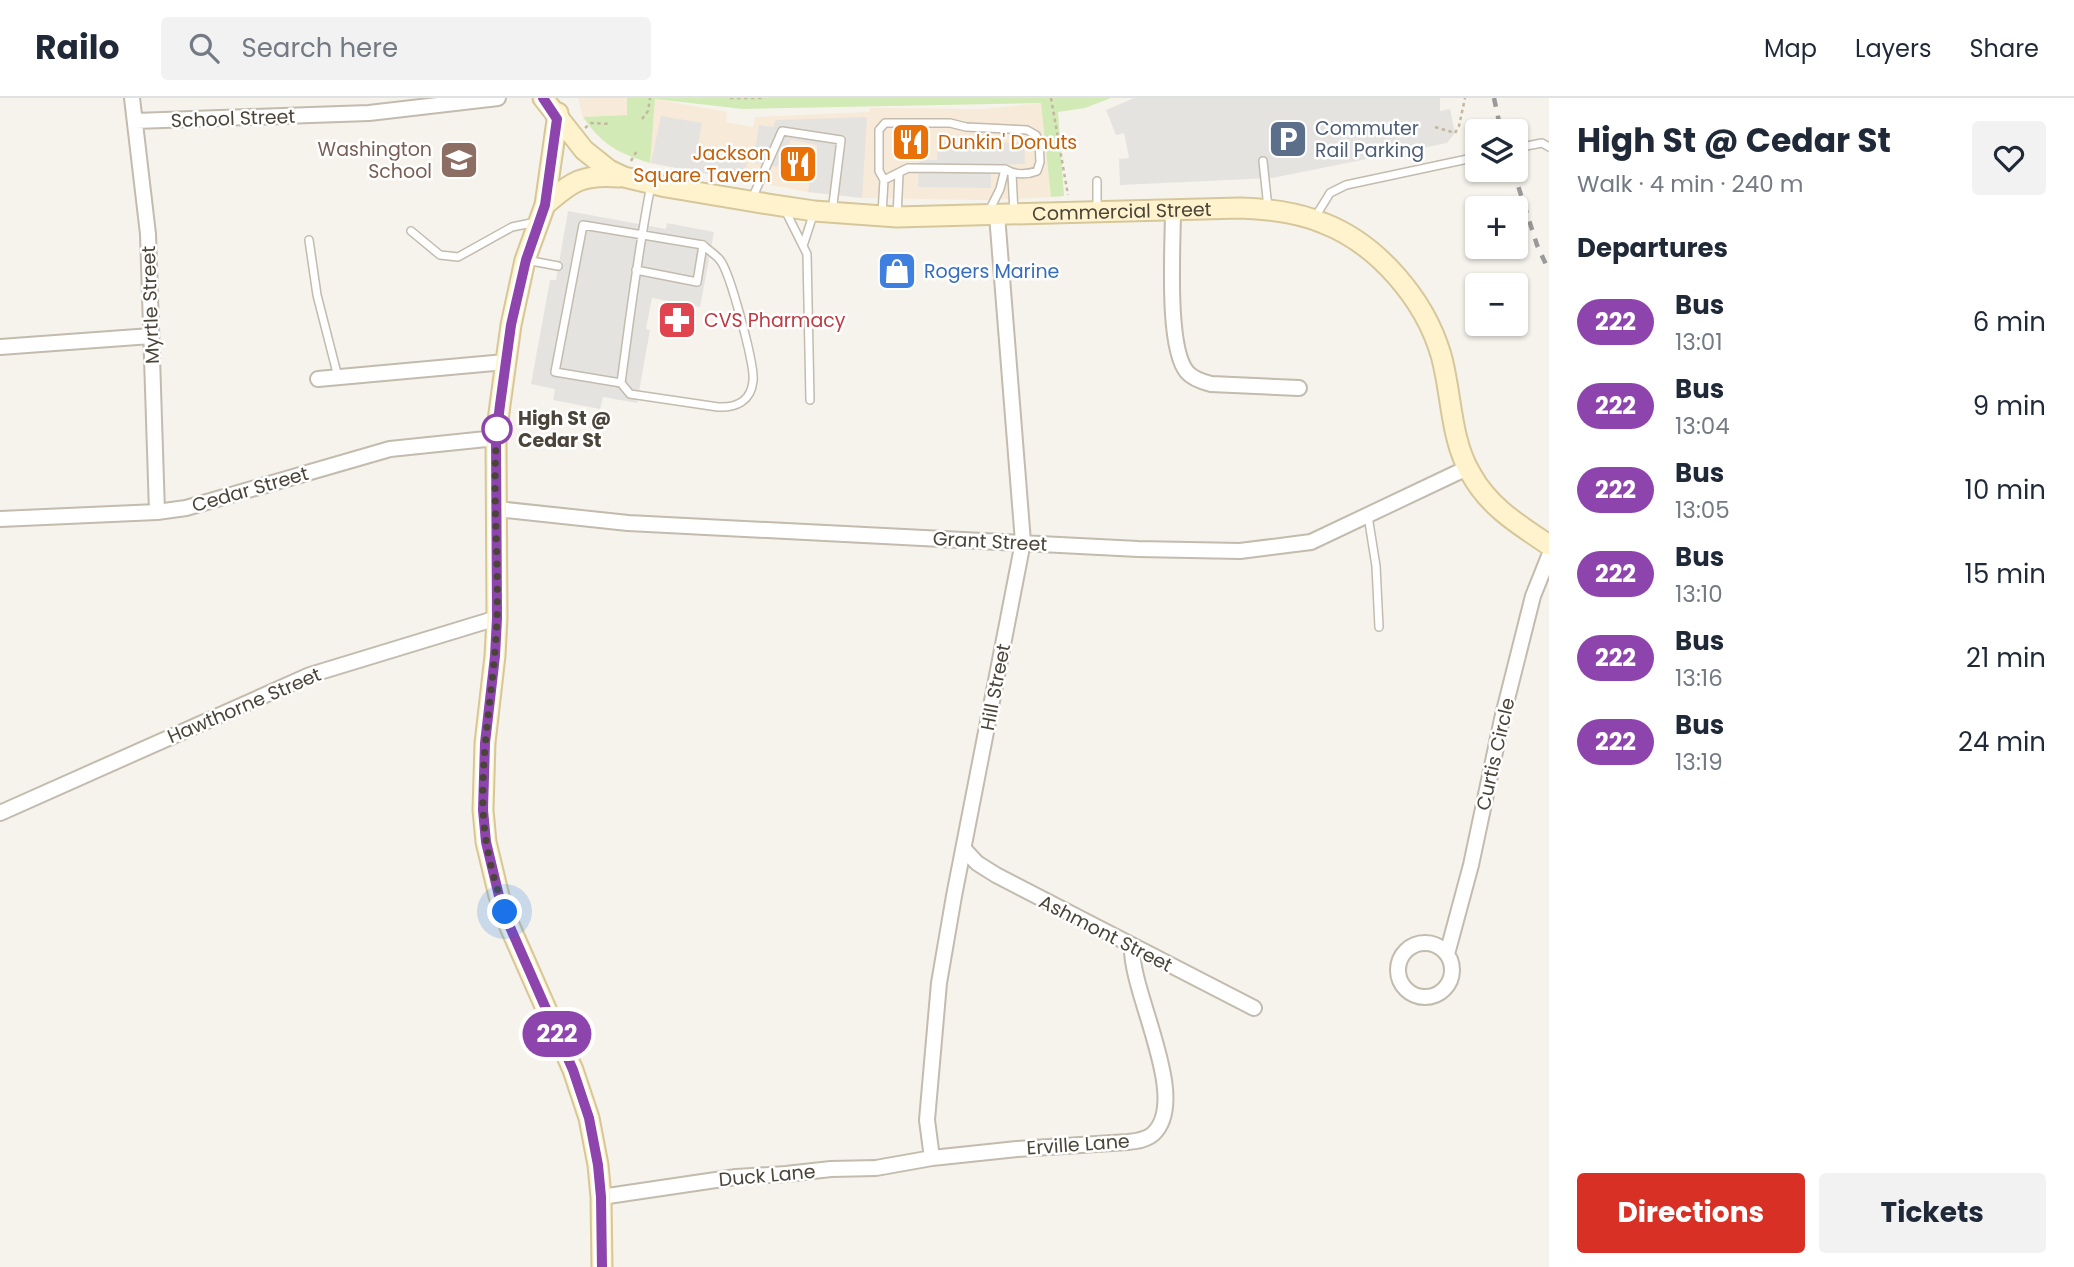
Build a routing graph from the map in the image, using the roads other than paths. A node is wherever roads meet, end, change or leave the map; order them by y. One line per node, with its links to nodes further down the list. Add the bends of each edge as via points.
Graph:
1 (132, 98): 7 (street, Myrtle Street)
2 (498, 98): 5 (street, School Street)
3 (542, 98): 6 (main road, Commercial Street)
4 (558, 98): 6 (main road)
5 (409, 104): 7 (street, School Street)
6 (557, 119): 14 (main road, Commercial Street, via 596,160); 24 (main road)
7 (135, 121): 36 (street, Myrtle Street, via 148,234)
8 (1528, 146): 9 (lane, via 1542,143)
9 (1549, 147)
10 (1465, 159): 27 (lane, via 1346,185 1330,193)
11 (1263, 161): 21 (lane)
12 (1009, 172): 13 (lane, via 908,168); 15 (lane, via 1033,173 1039,167 1039,141 1031,131 890,122 879,130 879,172); 25 (lane); 25 (lane, via 1000,190)
13 (899, 173): 15 (lane); 26 (lane)
14 (624, 177): 17 (main road, Commercial Street); 24 (main road, via 576,180)
15 (884, 180): 26 (lane)
16 (1097, 181): 22 (lane)
17 (651, 184): 18 (main road, Commercial Street); 29 (lane)
18 (751, 201): 19 (main road, Commercial Street); 23 (lane, via 782,131 841,140)
19 (783, 206): 23 (main road, Commercial Street); 32 (lane)
20 (1173, 209): 21 (main road, Commercial Street); 22 (main road, Commercial Street); 42 (street, via 1175,342 1187,372 1212,384)
21 (1268, 209): 27 (main road, Commercial Street)
22 (1097, 211): 25 (main road, Commercial Street)
23 (823, 212): 26 (main road, Commercial Street); 32 (lane)
24 (543, 213): 28 (lane, via 458,257 440,255); 33 (main road)
25 (999, 215): 26 (main road, Commercial Street); 50 (street, Hill Street)
26 (890, 217)
27 (1314, 219): 45 (main road, Commercial Street, via 1373,254 1401,281 1419,308 1440,354)
28 (411, 231)
29 (642, 235): 31 (lane); 35 (lane); 41 (lane, via 583,225 555,372)
30 (309, 240): 39 (lane, via 317,295)
31 (703, 245): 35 (lane, via 697,282); 41 (lane, via 721,261 738,311 752,363 748,395 731,408 718,407 630,394)
32 (803, 246): 43 (lane, via 807,254)
33 (526, 260): 34 (lane); 38 (main road)
34 (558, 266)
35 (636, 270): 41 (lane)
36 (151, 336): 37 (street); 47 (street, Myrtle Street)
37 (0, 346)
38 (505, 362): 39 (street); 44 (main road)
39 (338, 377): 40 (street)
40 (318, 379)
41 (621, 383)
42 (1299, 388)
43 (810, 400)
44 (496, 438): 46 (main road); 47 (street, Cedar Street, via 390,449 214,501)
45 (1467, 468): 48 (street, Grant Street); 51 (main road, Commercial Street, via 1489,501)
46 (497, 509): 50 (street, Grant Street, via 628,523); 53 (main road)
47 (157, 512): 49 (street, Cedar Street)
48 (1368, 515): 50 (street, Grant Street, via 1311,542 1270,549); 54 (lane)
49 (0, 519)
50 (1023, 542): 56 (street, Hill Street)
51 (1549, 545)
52 (1549, 556): 58 (street, Curtis Circle, via 1533,596)
53 (497, 618): 55 (street, Hawthorne Street, via 310,675); 61 (main road, via 483,772 486,842 510,927 583,1095)
54 (1379, 627)
55 (0, 813)
56 (964, 849): 57 (street, Ashmont Street, via 996,875); 60 (street, Hill Street, via 939,983 927,1120)
57 (1132, 946): 59 (street, Ashmont Street); 60 (street, Erville Lane, via 1134,971 1166,1093 1164,1111 1153,1134 1128,1142)
58 (1447, 954)
59 (1254, 1008)
60 (932, 1158): 61 (street, Duck Lane, via 876,1168 736,1177)
61 (601, 1197): 62 (main road)
62 (602, 1267)

